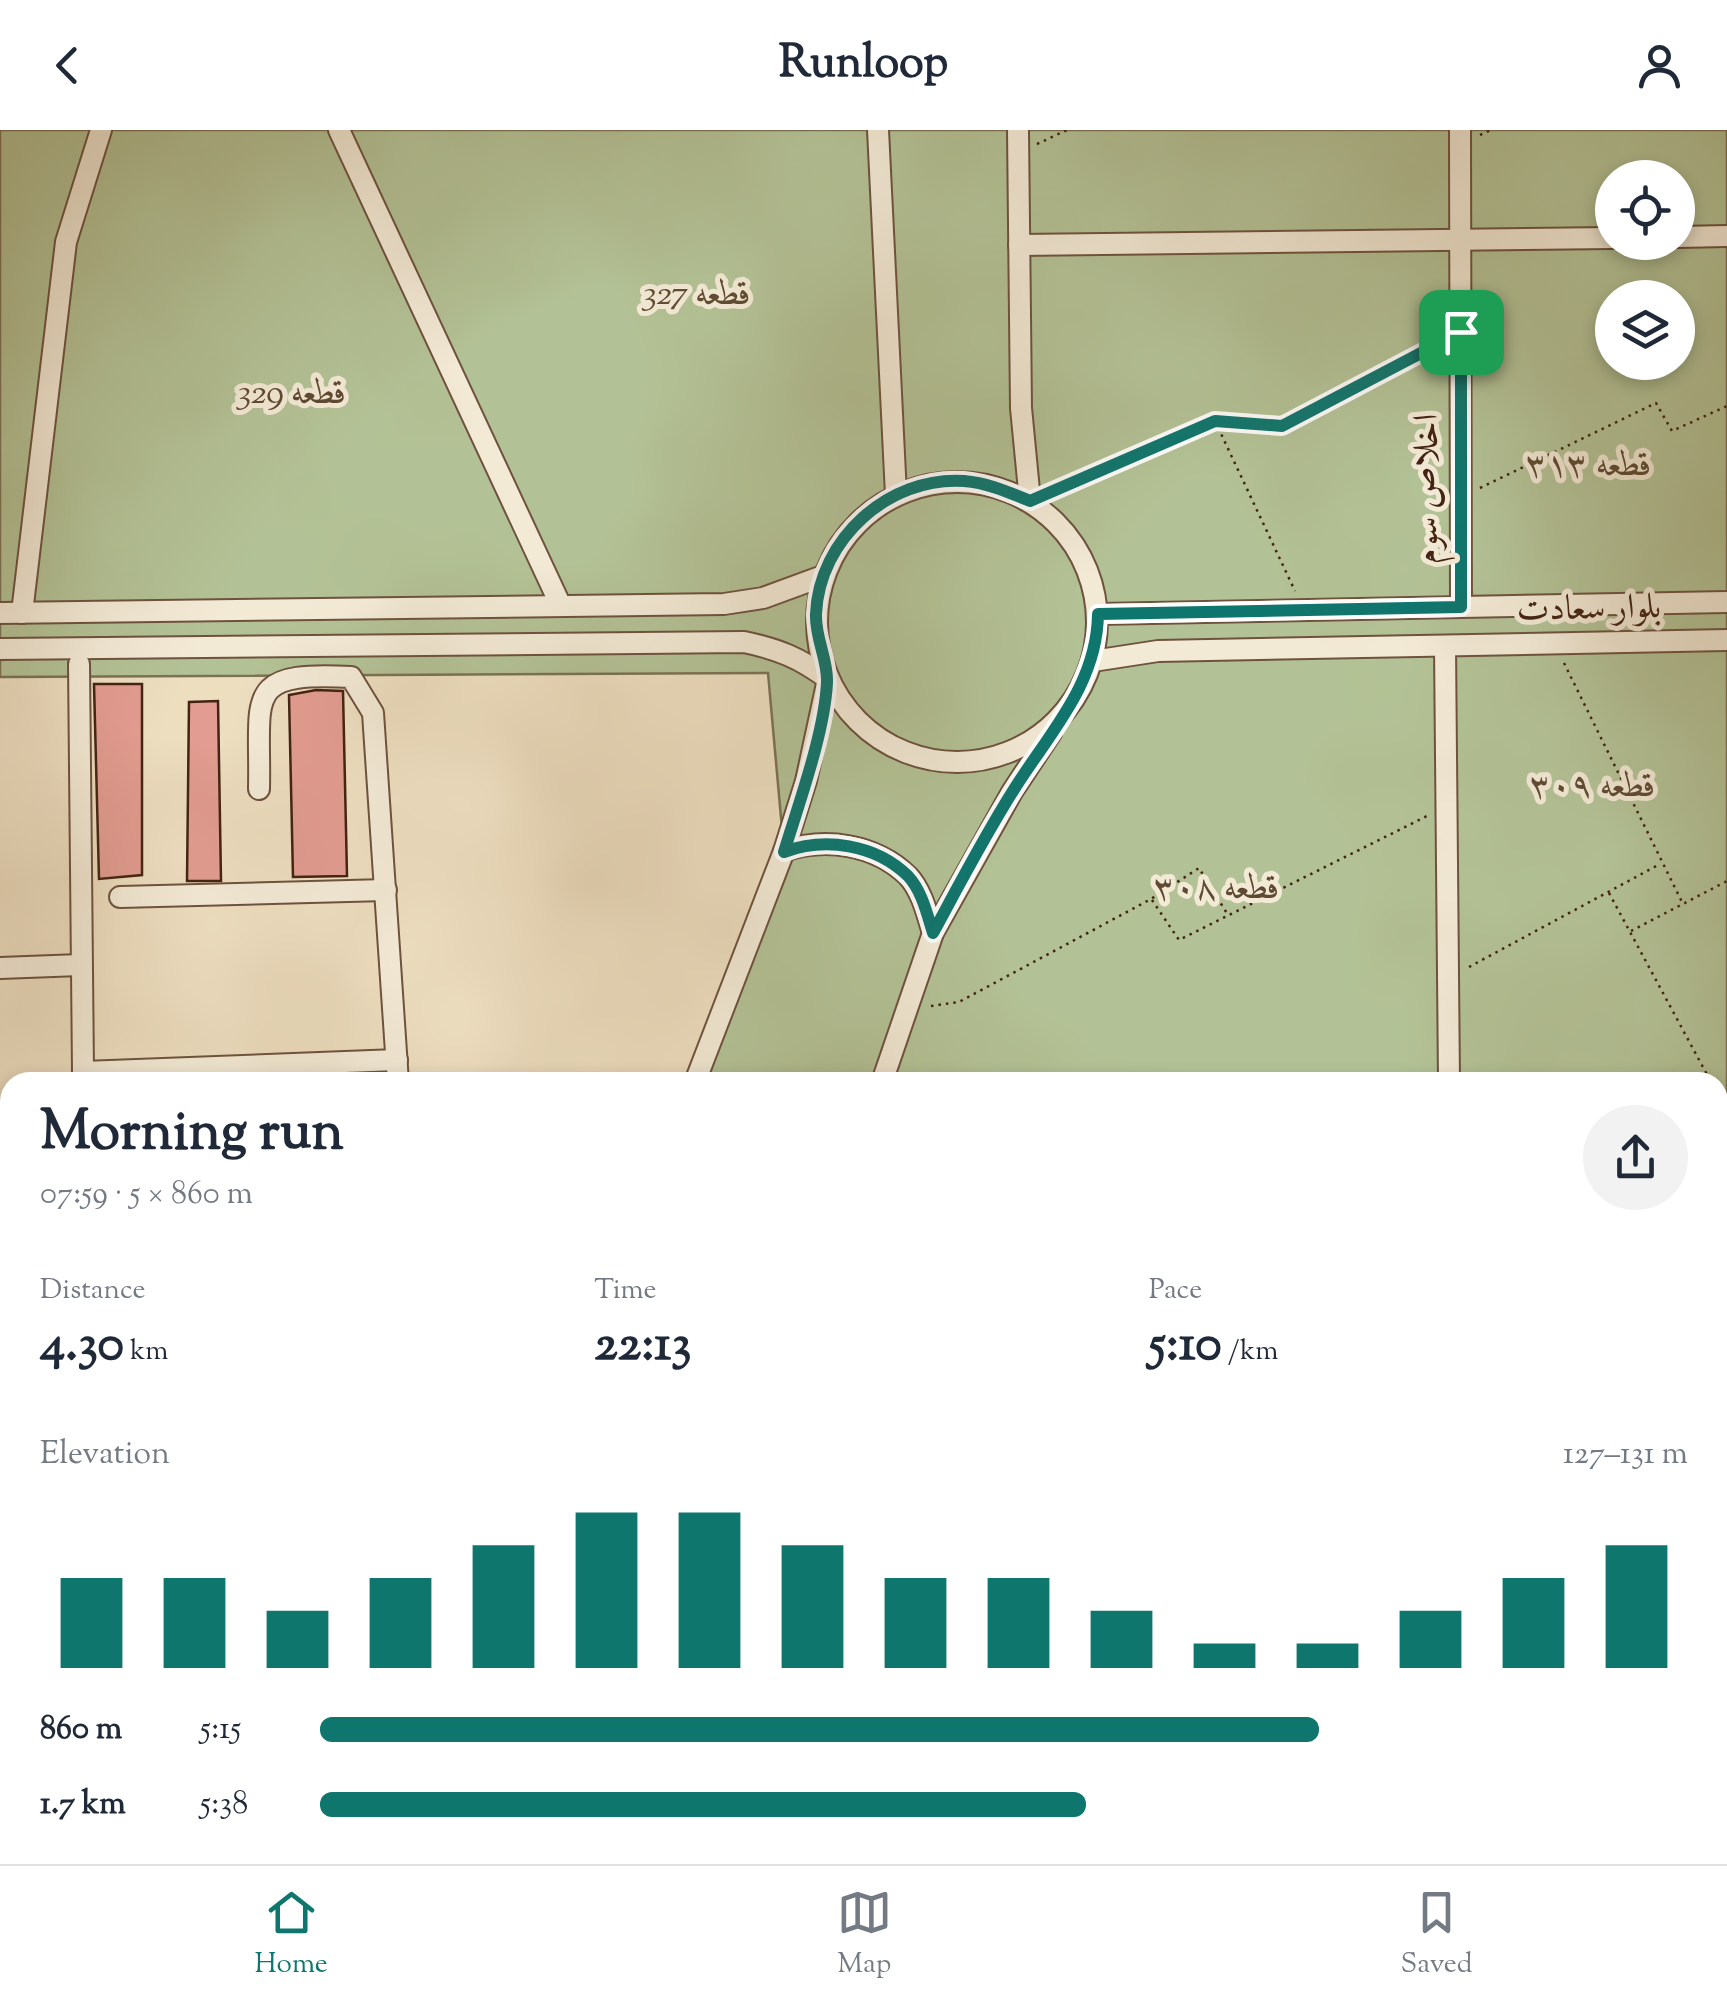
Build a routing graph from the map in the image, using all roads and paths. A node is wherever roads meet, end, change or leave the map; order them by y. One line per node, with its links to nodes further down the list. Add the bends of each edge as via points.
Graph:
1 (101, 130): 25 (street, via 66,242)
2 (340, 130): 21 (street)
3 (878, 130): 16 (street)
4 (1018, 130): 7 (street)
5 (1067, 130): 7 (path)
6 (1460, 130): 11 (street, اخلاص سوم)
7 (1018, 154): 12 (street)
8 (1727, 236): 9 (street)
9 (1695, 237)
10 (1595, 238): 11 (street)
11 (1460, 240): 12 (street); 13 (street, اخلاص سوم)
12 (1019, 245): 18 (street)
13 (1461, 332): 15 (path, via 1282,426); 17 (street, اخلاص سوم)
14 (1727, 406): 17 (path, via 1672,431 1656,403)
15 (1215, 421): 18 (path); 23 (path)
16 (896, 494): 18 (street, via 963,481); 19 (street, via 852,529)
17 (1460, 497): 22 (street, اخلاص سوم)
18 (1030, 501): 26 (street, via 1065,530 1088,570)
19 (823, 576): 21 (street, via 724,604); 33 (street, via 816,613)
20 (1727, 602): 22 (street, بلوار سعادت)
21 (560, 604): 25 (street)
22 (1461, 607): 23 (street, بلوار سعادت)
23 (1304, 610): 26 (street, بلوار سعادت)
24 (0, 613): 25 (street)
25 (22, 613)
26 (1098, 614): 31 (street)
27 (1727, 640): 28 (street, بلوار سعادت)
28 (1552, 644): 29 (street, بلوار سعادت); 38 (path)
29 (1445, 646): 31 (street, بلوار سعادت, via 1158,651); 36 (street)
30 (0, 649): 33 (street, via 744,642 781,650)
31 (1093, 661): 34 (street)
32 (79, 664): 48 (street)
33 (828, 679): 34 (street, via 854,718 890,746 934,761 980,761 1009,752); 37 (street)
34 (1060, 719): 47 (street)
35 (259, 789): 40 (street, via 266,690 293,676 350,677 373,713)
36 (1446, 807): 45 (path); 50 (street)
37 (784, 852): 47 (street, via 832,844 881,857 920,893); 54 (street)
38 (1662, 863): 41 (path); 44 (path)
39 (1727, 881): 44 (path)
40 (386, 890): 42 (street); 52 (street)
41 (1608, 892): 46 (path); 50 (path)
42 (120, 896)
43 (1152, 898): 45 (path, via 1179,940); 45 (path, via 1198,868); 51 (path, via 959,1002)
44 (1683, 904): 46 (path)
45 (1228, 915)
46 (1630, 932): 57 (path)
47 (933, 933): 51 (street)
48 (80, 965): 49 (street); 52 (street, via 83,1072)
49 (0, 968)
50 (1448, 984): 56 (street)
51 (907, 1010): 55 (street)
52 (397, 1060): 53 (street)
53 (398, 1072)
54 (700, 1072)
55 (885, 1072)
56 (1449, 1072)
57 (1706, 1072)

